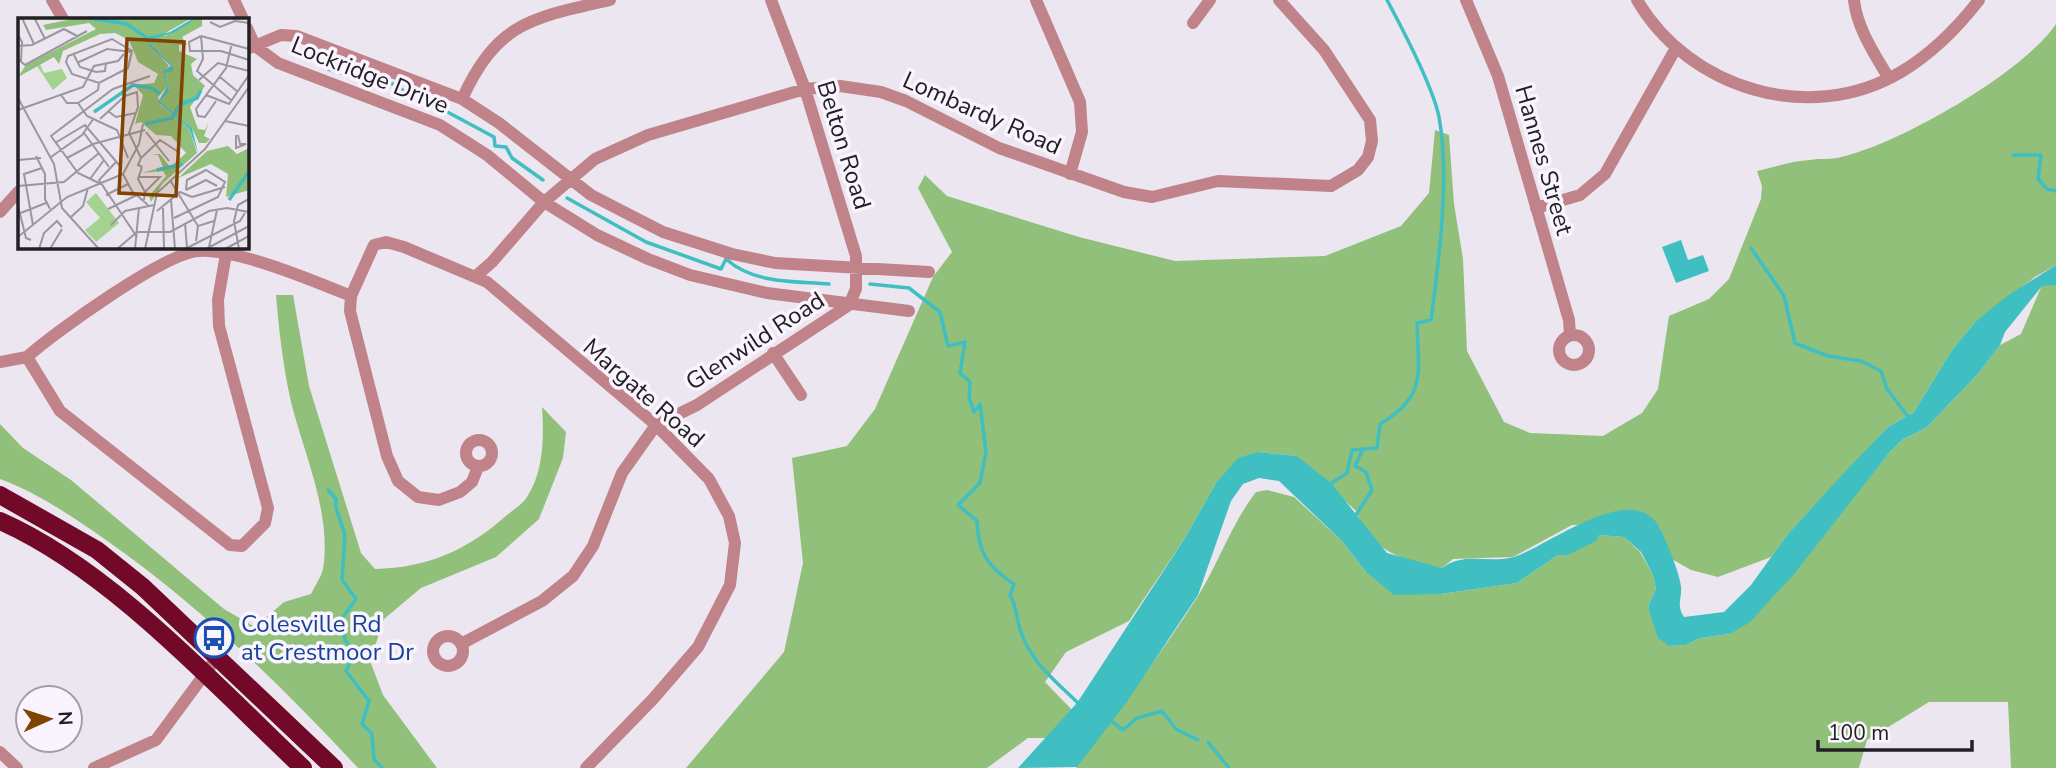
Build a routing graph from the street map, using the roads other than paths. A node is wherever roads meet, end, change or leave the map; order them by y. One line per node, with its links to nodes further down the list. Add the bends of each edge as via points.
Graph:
1 (52, 0): 12 (street)
2 (234, 0): 13 (street)
3 (610, 0): 19 (street, via 544,15 512,30 482,59)
4 (771, 0): 18 (street, Belton Road)
5 (1037, 0): 20 (street, via 1080,102 1082,132)
6 (1210, 0): 14 (street)
7 (1279, 0): 20 (street, Lombardy Road, via 1324,50 1370,120 1372,141 1358,170 1331,186 1218,181 1152,197)
8 (1466, 0): 24 (street, Hannes Street, via 1498,76)
9 (1637, 0): 16 (street)
10 (1854, 0): 17 (street, via 1866,38)
11 (1979, 0): 17 (street, via 1927,53)
12 (62, 18)
13 (243, 18)
14 (1193, 23)
15 (251, 47): 19 (street, Lockridge Drive, via 281,36 298,36); 23 (street, Lockridge Drive, via 278,63 459,135)
16 (1676, 48): 17 (street, via 1721,79 1779,95 1835,94); 24 (street, via 1605,174 1580,195)
17 (1888, 77)
18 (805, 89): 20 (street, Lombardy Road, via 840,86 881,92 999,148); 21 (street, Lombardy Road, via 648,135 595,159); 27 (street, Belton Road)
19 (462, 99): 21 (street, Lockridge Drive)
20 (1070, 174)
21 (571, 180): 23 (street, Lombardy Road); 27 (street, Lockridge Drive, via 651,226 711,248 775,263)
22 (18, 192): 25 (street)
23 (544, 202): 29 (street, Lombardy Road); 31 (street, Lockridge Drive, via 597,235 690,275)
24 (1536, 208): 33 (street, Hannes Street)
25 (0, 212)
26 (226, 254): 30 (street); 35 (street, via 199,250 167,259); 35 (street, via 218,300 219,326 268,508 265,523 242,546 230,545 60,411)
27 (858, 269): 28 (street, Lockridge Drive); 31 (street, Belton Road)
28 (929, 272)
29 (476, 276): 30 (street, Margate Road, via 386,242 374,246); 38 (street, Margate Road)
30 (351, 296): 39 (street, via 350,312 362,360 398,481 418,497 439,500 450,498 472,482)
31 (849, 305): 32 (street, Lockridge Drive); 34 (street, Glenwild Road)
32 (909, 311)
33 (1570, 335)
34 (773, 353): 37 (street); 38 (street, Glenwild Road, via 696,405)
35 (27, 357): 36 (street)
36 (0, 362)
37 (801, 395)
38 (656, 425): 42 (street, Glenwild Road, via 622,473 593,546 573,576 542,601); 50 (street, Margate Road, via 719,495 735,543 730,585 698,647)
39 (478, 467)
40 (0, 495): 43 (highway, via 97,550)
41 (0, 522): 44 (highway, via 67,558 113,592)
42 (461, 644)
43 (218, 656): 44 (street); 49 (highway)
44 (204, 675): 47 (street, via 156,740); 48 (highway)
45 (0, 752): 46 (street)
46 (18, 768)
47 (94, 768)
48 (303, 768)
49 (334, 768)
50 (586, 768)

